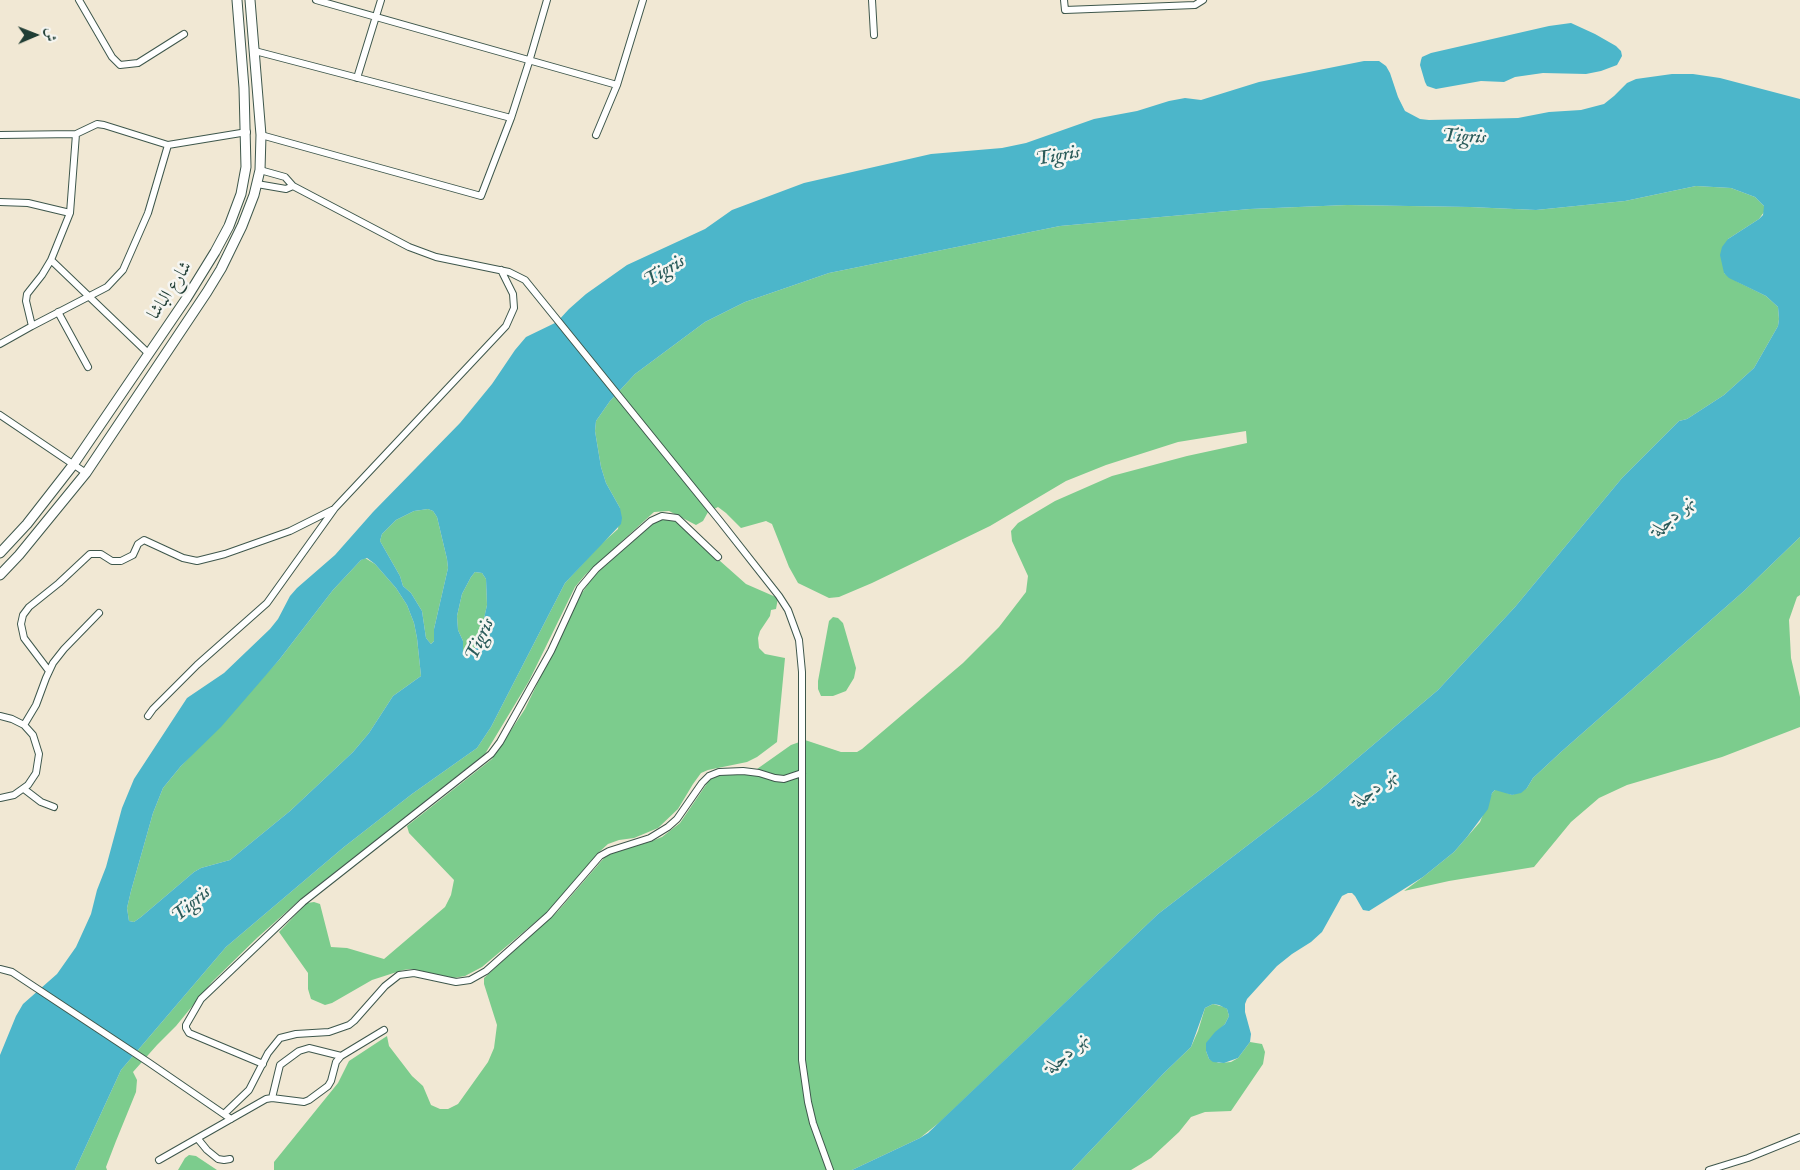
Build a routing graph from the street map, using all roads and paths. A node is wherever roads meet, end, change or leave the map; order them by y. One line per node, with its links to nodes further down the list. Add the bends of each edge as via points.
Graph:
1 (79, 0): 12 (street, via 120,65 138,64)
2 (237, 0): 19 (main road, شارع الباشا)
3 (250, 0): 14 (main road)
4 (316, 0): 11 (street)
5 (381, 0): 11 (street)
6 (547, 0): 15 (street)
7 (643, 0): 17 (street)
8 (872, 0): 13 (street)
9 (1064, 0): 10 (street, via 1064,10 1194,5)
10 (1203, 0)
11 (375, 18): 15 (street); 16 (street)
12 (184, 34)
13 (874, 35)
14 (255, 51): 16 (street); 22 (main road)
15 (529, 62): 17 (street); 18 (street)
16 (356, 78): 18 (street)
17 (617, 85): 23 (street)
18 (511, 118): 22 (street, via 481,196)
19 (247, 132): 24 (street); 36 (main road, شارع الباشا, via 245,180 229,226 202,274)
20 (76, 134): 21 (street); 24 (street, via 92,125 104,125); 29 (street)
21 (0, 135)
22 (261, 135): 25 (main road)
23 (596, 135)
24 (168, 146): 32 (street, via 148,213 123,270 107,287)
25 (260, 170): 26 (main road); 27 (street, via 285,177)
26 (257, 184): 27 (street, via 286,189); 40 (main road, via 242,226 216,277)
27 (294, 186): 31 (street, via 422,253)
28 (0, 202): 29 (street)
29 (70, 213): 30 (street)
30 (51, 260): 32 (street); 34 (street, via 27,294)
31 (502, 270): 41 (street, via 514,301 506,326); 50 (street, via 521,276 532,286 779,596 794,624 801,656)
32 (88, 297): 33 (street); 36 (street)
33 (58, 312): 34 (street); 37 (street)
34 (32, 326): 35 (street)
35 (0, 344)
36 (149, 354): 39 (main road, شارع الباشا)
37 (88, 367)
38 (0, 415): 39 (street)
39 (73, 465): 40 (street); 42 (main road, شارع الباشا)
40 (86, 473): 44 (main road)
41 (335, 508): 46 (street, via 290,531 197,561 144,540 133,555 121,562 112,561 102,554 90,554 23,615 24,638); 48 (street, via 268,603 197,665)
42 (0, 553)
43 (718, 557): 57 (street, via 677,518 662,516 651,521 596,569 580,588 551,651 491,754 303,902 201,999 186,1025 190,1033)
44 (0, 575)
45 (99, 613): 46 (street, via 64,649)
46 (49, 671): 49 (street)
47 (0, 716): 49 (street)
48 (148, 716)
49 (24, 725): 51 (street, via 33,735 39,754 36,774)
50 (802, 773): 57 (street, via 784,779 744,770 709,776 668,827 650,838 600,856 549,915 486,971 470,980 456,982 414,973 399,975 349,1025 330,1032 280,1038); 65 (street, via 802,1060 813,1123)
51 (24, 789): 52 (street); 53 (street)
52 (0, 798)
53 (54, 808)
54 (0, 968): 59 (street, via 12,972)
55 (384, 1030): 56 (street)
56 (341, 1056): 58 (street, via 328,1086 310,1100); 58 (street, via 310,1048 299,1051 280,1065)
57 (263, 1064): 59 (street, via 249,1090)
58 (272, 1098): 60 (street)
59 (224, 1114): 60 (street)
60 (231, 1119): 62 (street)
61 (1800, 1137): 66 (street)
62 (198, 1139): 63 (street, via 218,1158); 64 (street)
63 (230, 1159)
64 (159, 1160)
65 (829, 1167)
66 (1709, 1170)

